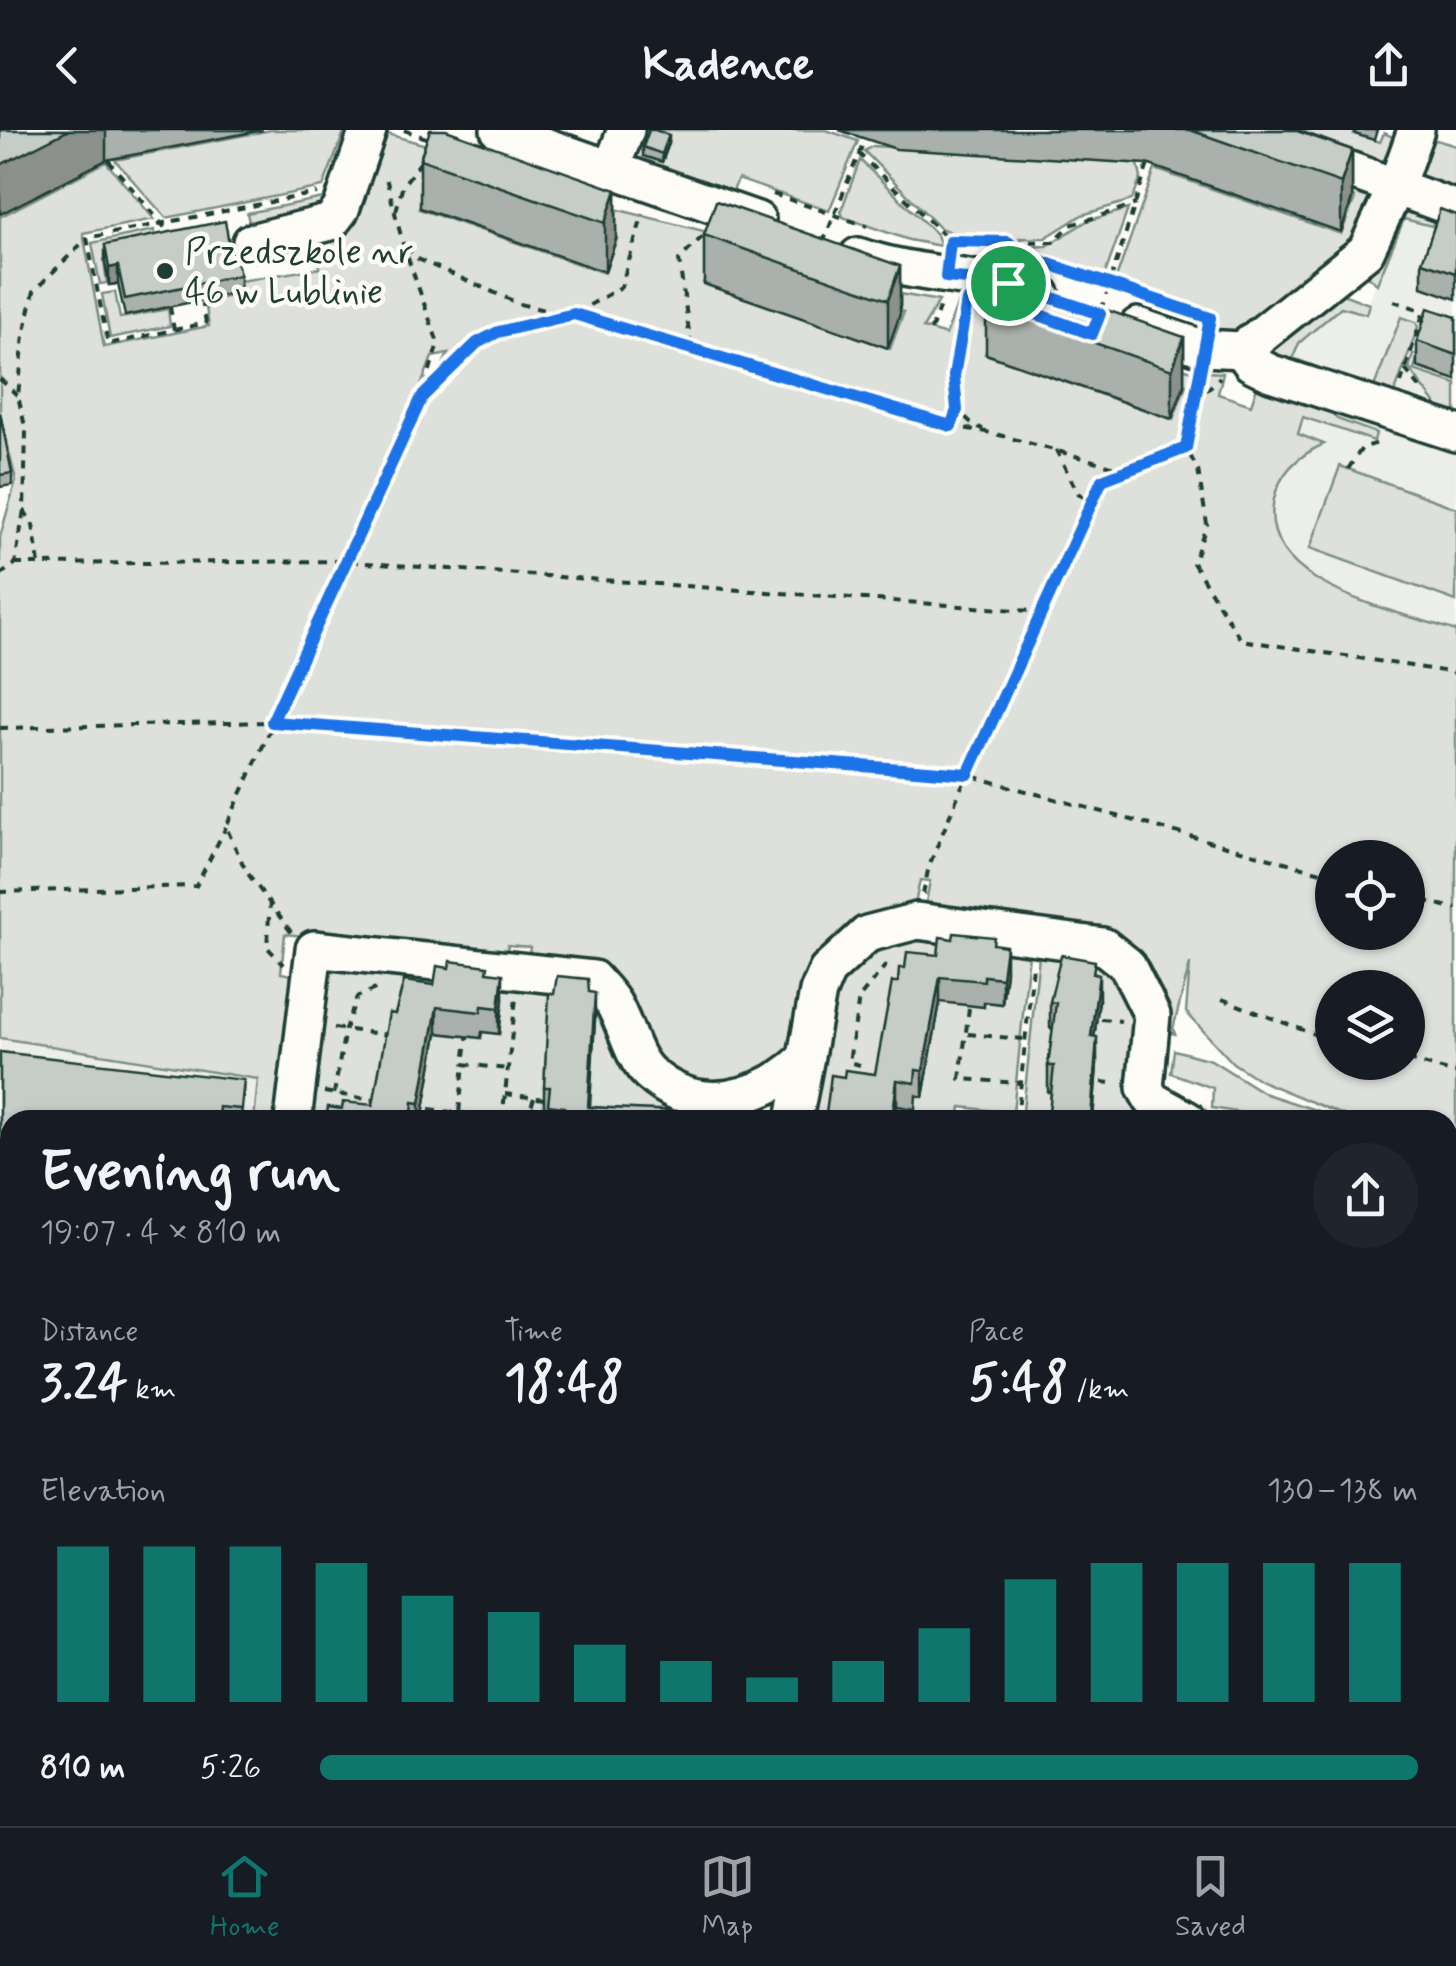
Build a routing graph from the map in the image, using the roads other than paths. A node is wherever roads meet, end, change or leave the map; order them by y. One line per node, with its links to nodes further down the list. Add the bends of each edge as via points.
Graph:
1 (499, 130): 6 (street)
2 (626, 130): 7 (street)
3 (1240, 130): 8 (street)
4 (1416, 130): 8 (street)
5 (368, 132): 11 (street, via 331,222)
6 (537, 136): 7 (street)
7 (612, 169): 10 (street)
8 (1396, 189): 9 (street); 13 (street, via 1366,251)
9 (1456, 209)
10 (786, 230)
11 (251, 242)
12 (824, 244): 13 (street, via 913,273 950,295 1008,283 1097,302 1202,348)
13 (1242, 350): 14 (street, via 1271,373)
14 (1456, 433)
15 (804, 1060): 16 (street, via 779,1083 733,1101 688,1097 648,1072 613,1002 593,979 314,949); 17 (street); 18 (street, via 827,971 867,934 918,916 1102,946 1127,965 1152,1015 1145,1088)
16 (295, 1104)
17 (796, 1110)
18 (1170, 1110)

